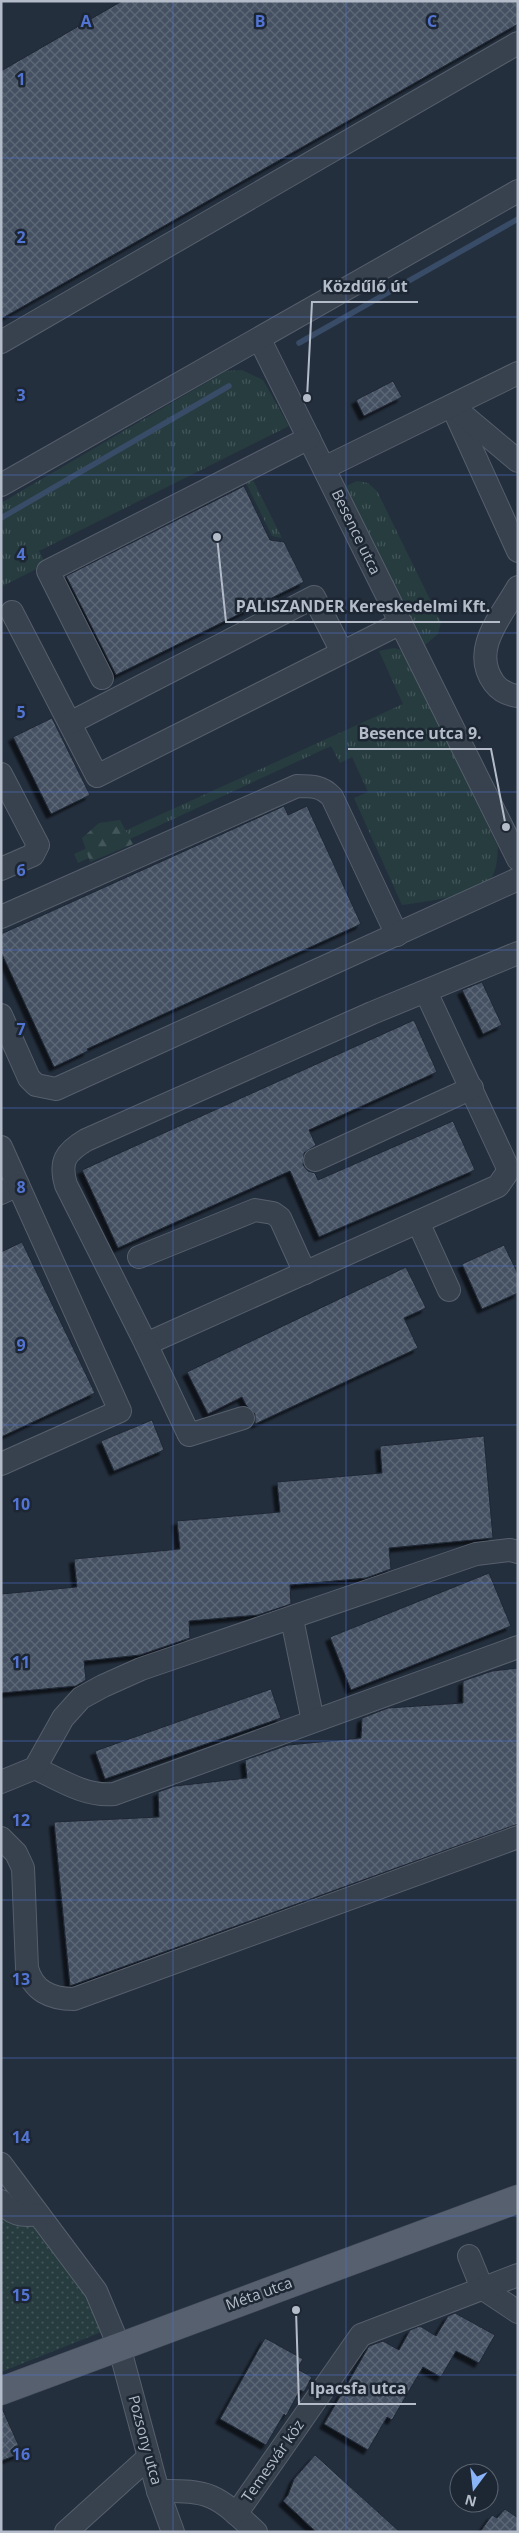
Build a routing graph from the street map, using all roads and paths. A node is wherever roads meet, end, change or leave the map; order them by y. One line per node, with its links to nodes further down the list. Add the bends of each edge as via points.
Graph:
1 (518, 43): 4 (street)
2 (518, 191): 3 (street)
3 (260, 340): 7 (street, Besence utca); 10 (street)
4 (1, 342)
5 (518, 373): 6 (street)
6 (452, 406): 8 (street); 9 (street); 11 (street)
7 (309, 438): 9 (street, Besence utca); 16 (street, via 48,571)
8 (518, 461)
9 (324, 468): 14 (street, Besence utca)
10 (1, 486)
11 (518, 551)
12 (518, 587): 17 (street, via 489,638 483,657 497,686 507,694)
13 (12, 612): 18 (street)
14 (401, 623): 15 (street); 20 (street, Besence utca)
15 (342, 652): 18 (street, via 97,776); 18 (street, via 314,597)
16 (102, 678)
17 (518, 696)
18 (70, 723)
19 (1, 774): 21 (street, via 38,844 33,854)
20 (518, 859)
21 (1, 869)
22 (518, 880): 24 (street)
23 (1, 917): 24 (street, via 297,786 312,786 325,790 332,797)
24 (397, 935): 27 (street, via 56,1089 36,1085 29,1078)
25 (518, 952): 26 (street)
26 (426, 992): 28 (street); 36 (street, via 71,1149 66,1156 63,1173 66,1185)
27 (1, 1015)
28 (472, 1088): 30 (street); 32 (street, via 507,1173 498,1186)
29 (1, 1147): 31 (street)
30 (315, 1160)
31 (9, 1189): 38 (street, via 120,1411)
32 (418, 1222): 34 (street); 35 (street)
33 (139, 1257): 34 (street, via 255,1210 273,1213 280,1218)
34 (305, 1273): 36 (street)
35 (449, 1290)
36 (146, 1344): 37 (street, via 189,1436)
37 (243, 1418)
38 (1, 1464)
39 (518, 1552): 40 (street, via 476,1554)
40 (292, 1619): 42 (street); 43 (street, via 141,1669 81,1698 63,1718)
41 (518, 1647): 42 (street)
42 (313, 1721): 43 (street, via 114,1794 102,1795 76,1788)
43 (35, 1768): 44 (street)
44 (1, 1782)
45 (518, 1837): 46 (street, via 74,1999 46,1994 30,1978 23,1868 16,1853)
46 (1, 1838)
47 (1, 2164): 50 (street, Pozsony utca)
48 (518, 2199): 55 (main road, Méta utca)
49 (1, 2201): 50 (street, via 12,2212 24,2216)
50 (38, 2214): 55 (street, Pozsony utca, via 96,2291)
51 (469, 2256): 53 (street)
52 (518, 2275): 53 (street)
53 (482, 2288): 54 (street); 59 (street, Temesvár köz, via 361,2335)
54 (518, 2312)
55 (119, 2346): 56 (main road, Méta utca); 57 (street, Pozsony utca)
56 (1, 2391)
57 (149, 2457): 58 (street, Pozsony utca); 60 (street)
58 (158, 2491): 59 (street, via 206,2493); 61 (street, Pozsony utca)
59 (236, 2514): 62 (street)
60 (66, 2532)
61 (173, 2532)
62 (256, 2532)

